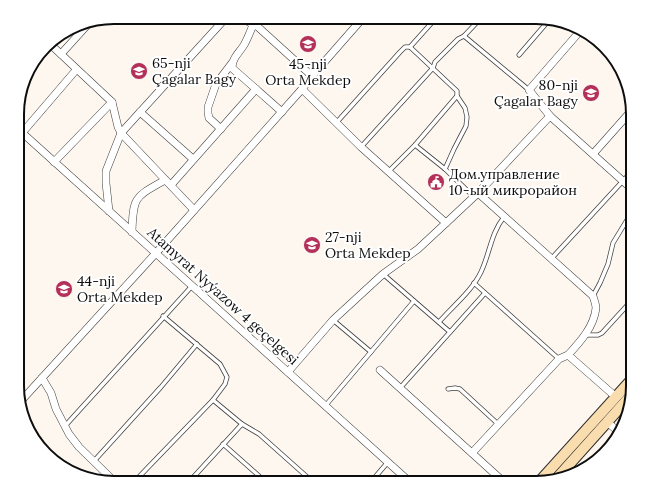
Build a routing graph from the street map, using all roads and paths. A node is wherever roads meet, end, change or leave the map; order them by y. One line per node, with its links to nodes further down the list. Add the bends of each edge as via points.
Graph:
1 (220, 24): 23 (street)
2 (253, 24): 14 (street); 17 (street)
3 (358, 24): 17 (street)
4 (431, 24): 11 (lane)
5 (475, 24): 9 (lane)
6 (545, 24): 13 (lane)
7 (83, 30): 12 (street)
8 (577, 34): 20 (street)
9 (464, 36): 15 (lane, via 435,62); 20 (lane)
10 (54, 47): 12 (street)
11 (410, 47): 15 (lane); 27 (lane, via 405,47 400,52)
12 (61, 54): 16 (street)
13 (519, 55)
14 (232, 63): 18 (street, via 232,68); 29 (street, via 216,84 208,108 209,118)
15 (433, 68): 21 (lane, via 457,91); 33 (lane)
16 (76, 70): 22 (street); 28 (street)
17 (312, 76): 19 (street)
18 (256, 89): 24 (street); 29 (street)
19 (302, 89): 24 (street); 27 (street)
20 (529, 90): 25 (street)
21 (457, 96): 32 (lane); 37 (lane, via 465,108 466,126)
22 (112, 102): 30 (street); 36 (street)
23 (140, 112): 30 (street); 35 (street)
24 (282, 112): 45 (street)
25 (550, 116): 34 (street); 43 (street)
26 (626, 117): 34 (street)
27 (337, 122): 33 (street)
28 (24, 127)
29 (221, 129): 35 (street)
30 (121, 133): 41 (street); 44 (street, via 106,171)
31 (24, 135): 36 (street, Atamyrat Nyýazow 4 geçelgesi)
32 (415, 144): 37 (lane); 38 (lane)
33 (361, 147): 38 (street)
34 (593, 154): 40 (street)
35 (193, 159): 41 (street)
36 (54, 162): 44 (street, Atamyrat Nyýazow 4 geçelgesi)
37 (445, 169): 43 (lane)
38 (389, 171): 48 (street)
39 (626, 178): 40 (lane)
40 (623, 181): 42 (street); 51 (lane)
41 (168, 183): 45 (street); 49 (street, via 142,193 136,201)
42 (626, 184)
43 (475, 194): 46 (street); 48 (street)
44 (109, 210): 49 (street, Atamyrat Nyýazow 4 geçelgesi)
45 (194, 210): 50 (street)
46 (504, 217): 51 (street); 53 (lane, via 495,230 482,270)
47 (626, 222): 56 (lane, via 613,243 608,264)
48 (446, 223): 52 (street, via 418,249)
49 (132, 232): 50 (street, Atamyrat Nyýazow 4 geçelgesi)
50 (156, 253): 54 (street, Atamyrat Nyýazow 4 geçelgesi); 70 (street)
51 (551, 259): 56 (street)
52 (383, 274): 57 (lane); 60 (street)
53 (474, 283): 55 (lane); 61 (lane)
54 (192, 285): 59 (lane); 69 (street, Atamyrat Nyýazow 4 geçelgesi)
55 (485, 293): 62 (lane); 67 (lane)
56 (593, 296): 63 (street, via 596,307)
57 (414, 301): 61 (lane); 65 (lane)
58 (626, 307): 63 (lane, via 602,333)
59 (163, 316): 64 (lane); 82 (lane)
60 (333, 320): 65 (lane); 69 (street)
61 (439, 322): 62 (lane)
62 (450, 332): 72 (lane)
63 (585, 335): 66 (street)
64 (197, 344): 76 (lane, via 220,364 227,377); 86 (lane, via 162,387)
65 (371, 352): 78 (lane)
66 (568, 355): 67 (street); 75 (street)
67 (559, 358): 81 (street)
68 (380, 370): 72 (street)
69 (288, 372): 78 (street, Atamyrat Nyýazow 4 geçelgesi)
70 (42, 378): 74 (street); 82 (street)
71 (626, 386): 75 (main road)
72 (400, 388): 85 (street)
73 (448, 389): 81 (lane, via 460,389)
74 (25, 397)
75 (616, 397): 89 (main road)
76 (213, 400): 80 (lane); 91 (lane)
77 (624, 402): 79 (main road)
78 (326, 405): 87 (street, Atamyrat Nyýazow 4 geçelgesi)
79 (607, 422): 83 (street); 88 (main road)
80 (242, 424): 84 (lane); 94 (lane, via 259,434)
81 (498, 424): 85 (street)
82 (65, 426): 86 (street, via 79,447)
83 (615, 429)
84 (223, 444): 92 (lane); 93 (lane)
85 (472, 453): 97 (street)
86 (94, 461): 90 (street)
87 (388, 462): 95 (lane); 96 (street, Atamyrat Nyýazow 4 geçelgesi)
88 (561, 472)
89 (545, 475)
90 (109, 476)
91 (140, 476)
92 (194, 476)
93 (259, 476)
94 (306, 476)
95 (376, 476)
96 (403, 476)
97 (497, 476)

